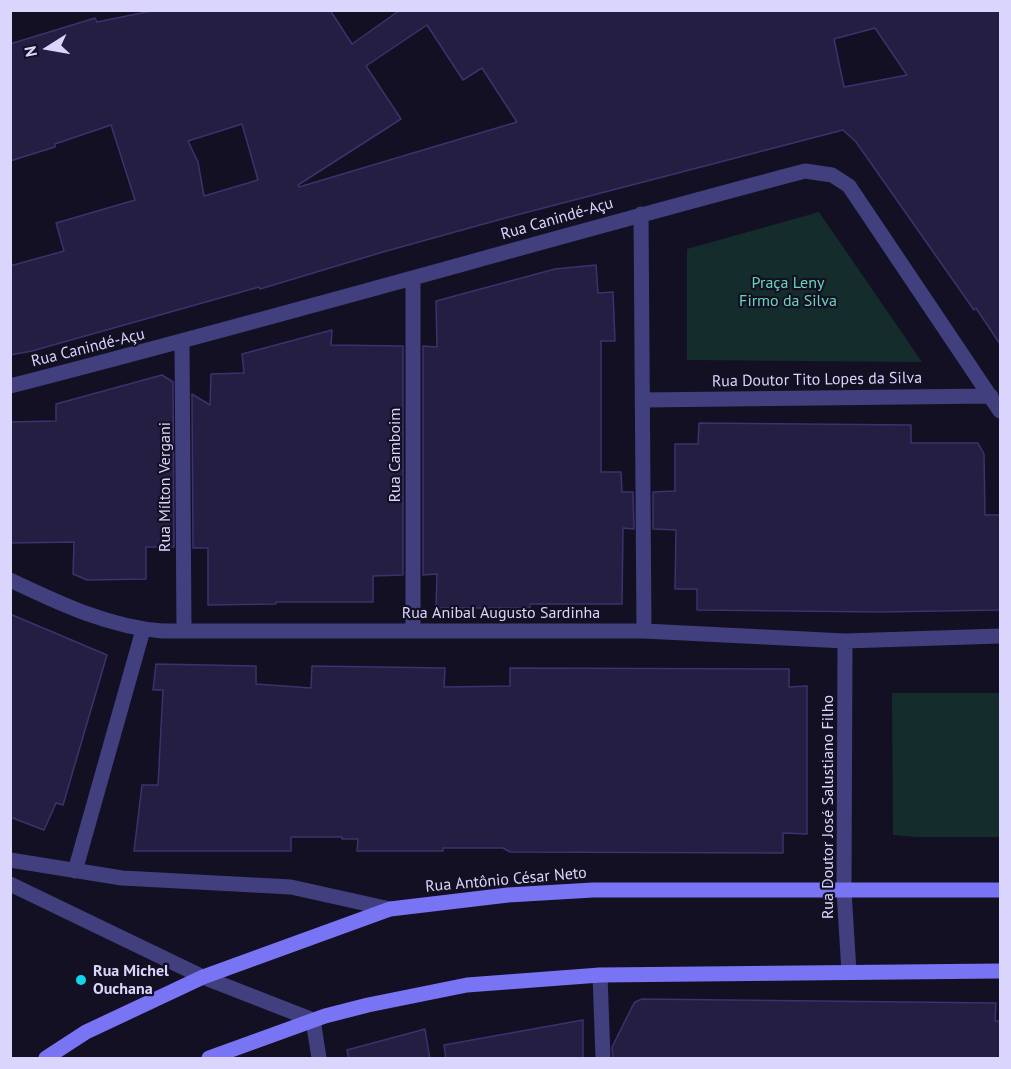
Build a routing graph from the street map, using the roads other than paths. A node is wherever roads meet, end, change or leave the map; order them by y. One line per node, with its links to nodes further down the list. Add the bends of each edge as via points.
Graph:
1 (641, 214): 2 (street, Rua Canindé-Açu); 5 (street, Rua Canindé-Açu, via 805,171 832,175 849,186); 6 (street)
2 (413, 278): 3 (street, Rua Canindé-Açu); 11 (street, Rua Camboim)
3 (182, 343): 4 (street, Rua Canindé-Açu); 10 (street, Rua Mílton Vergani)
4 (10, 386)
5 (991, 396): 6 (street, Rua Doutor Tito Lopes da Silva); 7 (street, Rua Canindé-Açu)
6 (642, 400): 12 (street)
7 (1000, 411)
8 (10, 580): 9 (street, Rua Anibal Augusto Sardinha, via 81,613)
9 (143, 630): 10 (street, Rua Anibal Augusto Sardinha); 16 (street)
10 (184, 631): 11 (street, Rua Anibal Augusto Sardinha)
11 (413, 631): 12 (street, Rua Anibal Augusto Sardinha)
12 (644, 631): 14 (street, Rua Anibal Augusto Sardinha)
13 (1000, 636): 14 (street, Rua Anibal Augusto Sardinha)
14 (845, 641): 19 (street, Rua Doutor José Salustiano Filho)
15 (10, 860): 16 (street)
16 (75, 871): 20 (street, via 122,878 291,887)
17 (10, 884): 24 (street)
18 (1000, 890): 19 (street, Rua Antônio César Neto)
19 (844, 891): 20 (street, Rua Antônio César Neto, via 593,890); 22 (street, Rua Doutor José Salustiano Filho)
20 (390, 909): 24 (street, Rua Antônio César Neto)
21 (1000, 971): 22 (street)
22 (849, 972): 23 (street)
23 (600, 975): 25 (street, via 467,985); 29 (street)
24 (203, 977): 25 (street); 26 (street, Rua Antônio César Neto, via 86,1032)
25 (313, 1020): 27 (street); 28 (street)
26 (46, 1059)
27 (209, 1059)
28 (319, 1059)
29 (603, 1059)

